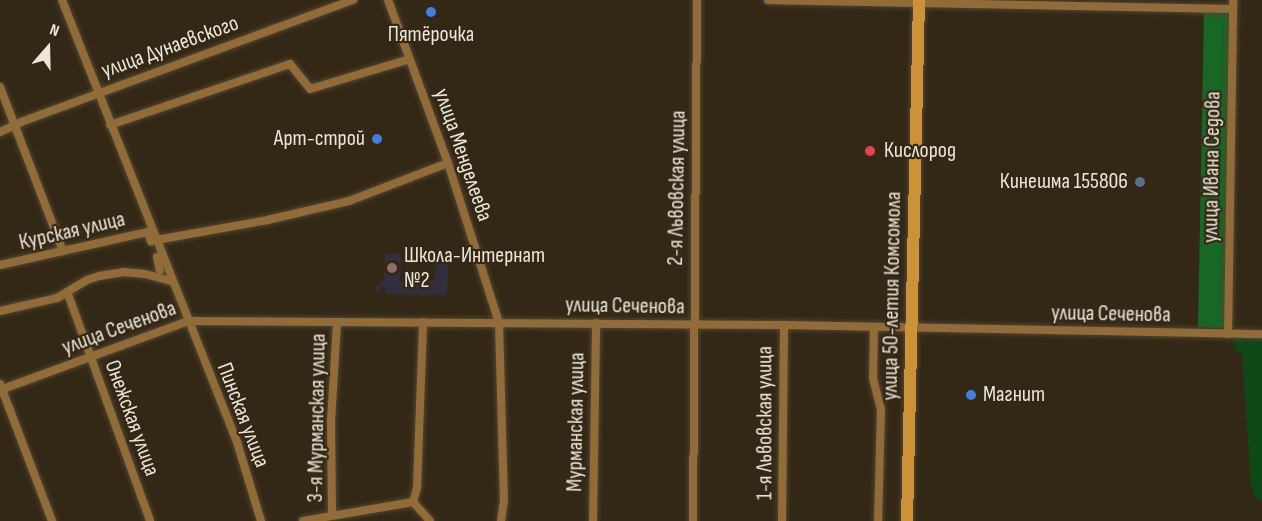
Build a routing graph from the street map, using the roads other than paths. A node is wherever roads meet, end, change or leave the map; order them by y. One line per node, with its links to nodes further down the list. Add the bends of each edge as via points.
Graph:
1 (62, 0): 11 (street, Пинская улица)
2 (353, 0): 11 (street, улица Дунаевского)
3 (388, 0): 9 (street, улица Менделеева)
4 (697, 0): 28 (street, 2-я Львовская улица)
5 (768, 0): 7 (street)
6 (1233, 0): 32 (street, улица Ивана Седова)
7 (919, 2): 8 (street); 31 (main road, улица 50-летия Комсомола)
8 (1228, 9)
9 (411, 59): 12 (street, via 310,89 290,64); 15 (street, улица Менделеева)
10 (0, 87): 13 (street)
11 (97, 94): 12 (street, Пинская улица); 13 (street, улица Дунаевского)
12 (110, 125): 16 (street, Пинская улица)
13 (15, 126): 14 (street, улица Дунаевского); 17 (street)
14 (0, 132)
15 (448, 163): 16 (street, via 349,201); 26 (street, улица Менделеева)
16 (156, 240): 20 (street, Пинская улица)
17 (63, 251): 18 (street, Курская улица); 19 (street, Курская улица, via 148,232)
18 (0, 265)
19 (160, 271)
20 (172, 281): 21 (street, via 123,272 87,280); 23 (street, Пинская улица)
21 (68, 294): 22 (street); 34 (street, Онежская улица)
22 (0, 311)
23 (189, 321): 24 (street, улица Сеченова); 34 (street, улица Сеченова); 40 (street, Пинская улица, via 237,442)
24 (337, 322): 25 (street, улица Сеченова); 37 (street, 3-я Мурманская улица, via 331,421)
25 (423, 322): 26 (street, улица Сеченова); 36 (street, via 417,488)
26 (499, 323): 27 (street, улица Сеченова); 43 (street, улица Менделеева, via 504,500)
27 (596, 323): 28 (street, улица Сеченова); 44 (street, Мурманская улица)
28 (694, 324): 29 (street, улица Сеченова); 45 (street, 2-я Львовская улица)
29 (784, 326): 30 (street, улица Сеченова); 46 (street, 1-я Львовская улица)
30 (874, 327): 31 (street, улица Сеченова); 47 (street, via 873,378 881,409)
31 (914, 328): 32 (street, улица Сеченова); 48 (main road, улица 50-летия Комсомола)
32 (1228, 334): 33 (street, улица Сеченова)
33 (1262, 334)
34 (90, 358): 35 (street, улица Сеченова); 39 (street, Онежская улица)
35 (1, 388): 38 (street)
36 (413, 502): 37 (street); 42 (street)
37 (332, 514): 41 (street)
38 (52, 521)
39 (150, 521)
40 (261, 521)
41 (303, 521)
42 (430, 521)
43 (501, 521)
44 (593, 521)
45 (693, 521)
46 (782, 521)
47 (878, 521)
48 (907, 521)

